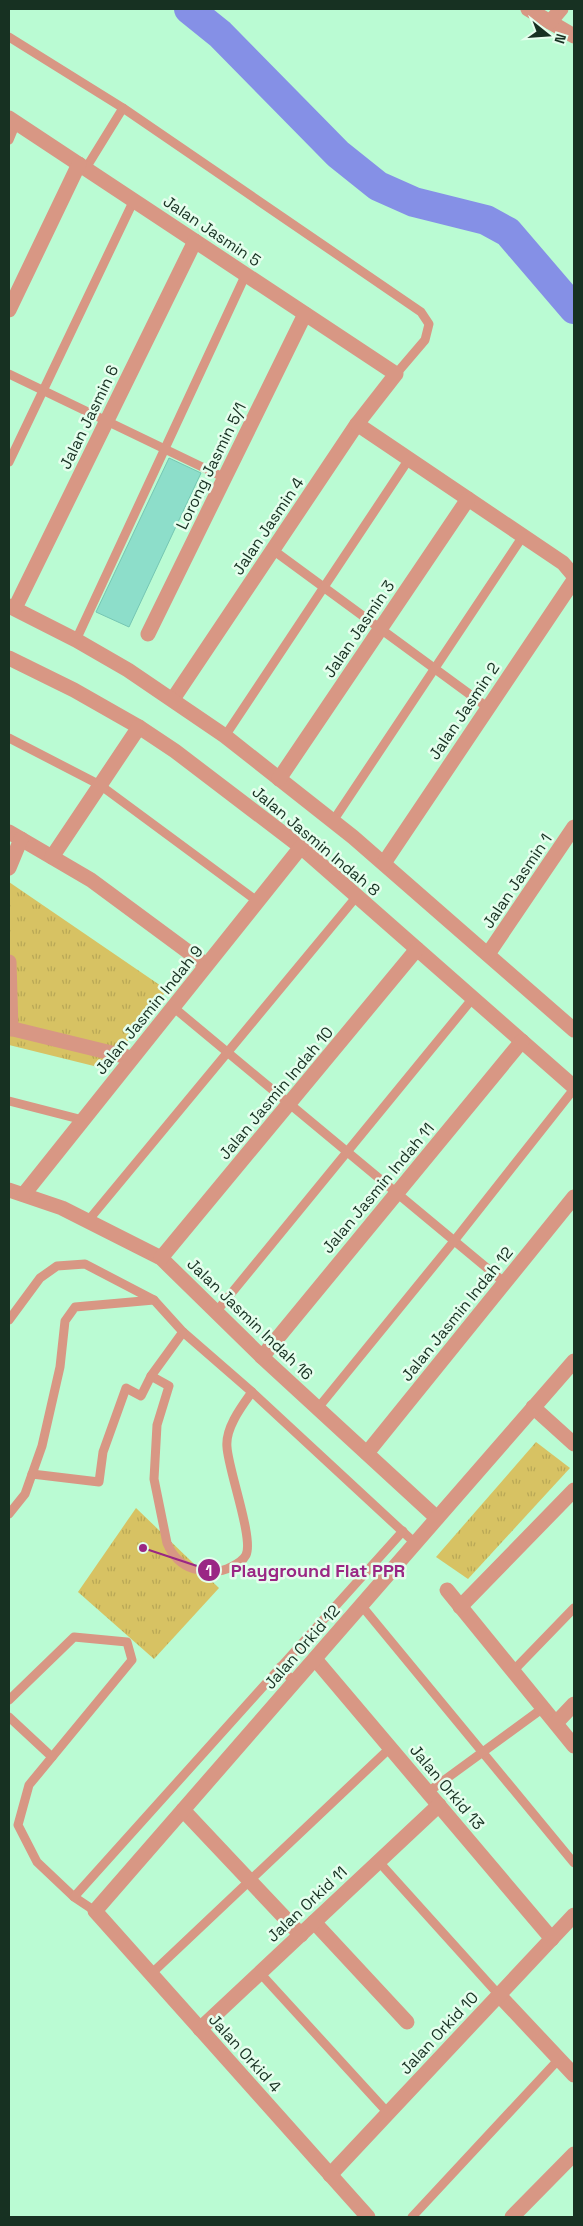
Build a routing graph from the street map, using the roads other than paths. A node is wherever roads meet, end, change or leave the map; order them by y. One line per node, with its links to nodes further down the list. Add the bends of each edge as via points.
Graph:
1 (528, 9): 3 (street)
2 (561, 9): 3 (street)
3 (550, 22): 4 (street)
4 (574, 36)
5 (9, 37): 6 (lane)
6 (123, 108): 9 (lane); 16 (lane, via 421,312 428,324 425,340)
7 (13, 121): 8 (lane); 9 (street, Jalan Jasmin 5)
8 (9, 140)
9 (82, 166): 10 (street, Jalan Jasmin 5); 13 (street)
10 (134, 200): 11 (street, Jalan Jasmin 5); 17 (lane)
11 (195, 241): 12 (street, Jalan Jasmin 5); 18 (street, Jalan Jasmin 6)
12 (246, 274): 14 (street, Jalan Jasmin 5); 20 (lane)
13 (9, 310)
14 (305, 314): 16 (street, Jalan Jasmin 5); 23 (street, Lorong Jasmin 5/1)
15 (9, 374): 17 (lane)
16 (396, 374): 19 (street, Jalan Jasmin 4)
17 (43, 391): 18 (lane); 22 (lane)
18 (106, 422): 20 (lane); 29 (street, Jalan Jasmin 6)
19 (356, 424): 21 (street); 26 (street, Jalan Jasmin 4)
20 (165, 450): 23 (lane); 32 (lane)
21 (409, 459): 24 (street); 28 (lane)
22 (9, 462)
23 (225, 478): 31 (street, Lorong Jasmin 5/1)
24 (468, 499): 25 (street); 30 (street, Jalan Jasmin 3)
25 (523, 536): 27 (street, via 563,563); 34 (lane)
26 (273, 550): 28 (lane); 35 (street, Jalan Jasmin 4)
27 (574, 578): 36 (street, Jalan Jasmin 2)
28 (324, 587): 30 (lane); 38 (lane)
29 (12, 607): 32 (street)
30 (380, 628): 34 (lane); 40 (street, Jalan Jasmin 3)
31 (148, 634)
32 (76, 640): 35 (street)
33 (9, 658): 37 (street, Jalan Jasmin Indah 8)
34 (435, 668): 36 (lane); 42 (lane)
35 (173, 700): 38 (street)
36 (487, 707): 47 (street, Jalan Jasmin 2)
37 (139, 727): 41 (street); 45 (street, Jalan Jasmin Indah 8)
38 (225, 736): 40 (street)
39 (9, 738): 41 (lane)
40 (279, 779): 42 (street)
41 (100, 785): 46 (street); 50 (lane)
42 (333, 821): 47 (street)
43 (574, 827): 52 (street, Jalan Jasmin 1)
44 (15, 835): 46 (street); 48 (street)
45 (301, 847): 49 (street, Jalan Jasmin Indah 8); 50 (street, Jalan Jasmin Indah 9)
46 (52, 857): 54 (street, via 91,880)
47 (384, 863): 52 (street)
48 (9, 868)
49 (356, 896): 51 (street, Jalan Jasmin Indah 8); 60 (lane)
50 (257, 901): 54 (street, Jalan Jasmin Indah 9)
51 (417, 949): 55 (street, Jalan Jasmin Indah 8); 64 (street, Jalan Jasmin Indah 10)
52 (488, 954): 58 (street)
53 (9, 962): 57 (street)
54 (206, 965): 56 (street, Jalan Jasmin Indah 9)
55 (473, 998): 59 (street, Jalan Jasmin Indah 8); 66 (lane)
56 (173, 1007): 60 (lane); 61 (street, Jalan Jasmin Indah 9)
57 (10, 1028): 61 (street)
58 (574, 1030)
59 (522, 1041): 62 (street, Jalan Jasmin Indah 8); 68 (street, Jalan Jasmin Indah 11)
60 (228, 1052): 64 (lane); 71 (lane)
61 (132, 1058): 65 (street, Jalan Jasmin Indah 9)
62 (574, 1088): 72 (lane)
63 (9, 1102): 65 (lane)
64 (289, 1104): 66 (lane); 73 (street, Jalan Jasmin Indah 10)
65 (83, 1120): 69 (street, Jalan Jasmin Indah 9)
66 (346, 1151): 68 (lane); 76 (lane)
67 (9, 1190): 69 (street, Jalan Jasmin Indah 16)
68 (397, 1193): 72 (lane); 79 (street, Jalan Jasmin Indah 11)
69 (24, 1194): 71 (street, Jalan Jasmin Indah 16, via 62,1208)
70 (574, 1197): 74 (street, Jalan Jasmin Indah 12)
71 (87, 1222): 73 (street, Jalan Jasmin Indah 16)
72 (454, 1241): 74 (lane); 84 (lane)
73 (161, 1258): 76 (street, Jalan Jasmin Indah 16)
74 (505, 1283): 86 (street, Jalan Jasmin Indah 12)
75 (154, 1300): 77 (lane, via 85,1264 57,1266 40,1278); 78 (lane); 87 (lane, via 75,1307 64,1321 60,1367 42,1446)
76 (216, 1312): 79 (street, Jalan Jasmin Indah 16)
77 (9, 1320)
78 (183, 1332): 81 (lane); 82 (lane)
79 (262, 1357): 84 (street, Jalan Jasmin Indah 16)
80 (574, 1361): 83 (street, Jalan Orkid 12)
81 (151, 1376): 82 (lane, via 169,1386 157,1425 154,1478 168,1543 171,1552 184,1564 211,1572 228,1569 241,1561 247,1551 246,1532 226,1445 236,1414); 87 (lane, via 141,1396 126,1388 103,1452 99,1482)
82 (252, 1392): 91 (lane)
83 (533, 1407): 85 (street); 90 (street, Jalan Orkid 12)
84 (318, 1408): 86 (street, Jalan Jasmin Indah 16)
85 (574, 1444)
86 (367, 1454): 90 (street, Jalan Jasmin Indah 16)
87 (32, 1474): 89 (lane, via 25,1494)
88 (574, 1490): 95 (street)
89 (9, 1514)
90 (437, 1518): 92 (street, Jalan Orkid 12)
91 (402, 1531): 92 (lane); 98 (lane)
92 (415, 1544): 94 (street, Jalan Orkid 12)
93 (447, 1590): 95 (street)
94 (361, 1605): 97 (street, Jalan Orkid 12); 109 (lane)
95 (460, 1606): 99 (street)
96 (574, 1608): 99 (lane)
97 (314, 1659): 100 (street, Jalan Orkid 12); 108 (street, Jalan Orkid 13)
98 (280, 1667): 100 (lane); 101 (lane)
99 (513, 1671): 104 (street)
100 (294, 1682): 101 (street, Jalan Orkid 12)
101 (273, 1691): 113 (street, Jalan Orkid 12); 117 (lane)
102 (9, 1700): 110 (lane, via 74,1637 127,1642 132,1660)
103 (574, 1704): 106 (street)
104 (543, 1708): 106 (street); 109 (lane)
105 (9, 1717): 110 (lane)
106 (556, 1724): 107 (street)
107 (574, 1746)
108 (390, 1748): 111 (street, Jalan Orkid 13); 116 (lane)
109 (483, 1752): 111 (lane); 115 (lane)
110 (52, 1757): 117 (lane, via 29,1785 18,1825 37,1862)
111 (428, 1792): 112 (street, Jalan Orkid 13)
112 (439, 1805): 114 (street, Jalan Orkid 11); 122 (street, Jalan Orkid 13)
113 (184, 1810): 116 (street); 118 (street, Jalan Orkid 12)
114 (379, 1862): 120 (street, Jalan Orkid 11); 125 (lane)
115 (574, 1863)
116 (250, 1881): 121 (street); 124 (lane)
117 (74, 1897): 118 (lane)
118 (95, 1912): 124 (street, Jalan Orkid 4)
119 (574, 1915): 122 (street, Jalan Orkid 10)
120 (314, 1922): 121 (street, Jalan Orkid 11); 126 (street)
121 (301, 1935): 123 (street, Jalan Orkid 11)
122 (552, 1938): 125 (street, Jalan Orkid 10)
123 (260, 1973): 127 (street, Jalan Orkid 11); 130 (lane)
124 (151, 1974): 127 (street, Jalan Orkid 4)
125 (498, 1995): 128 (street); 130 (street, Jalan Orkid 10)
126 (407, 2022)
127 (200, 2029): 132 (street, Jalan Orkid 4)
128 (559, 2059): 129 (street); 134 (lane)
129 (574, 2075)
130 (388, 2113): 132 (street, Jalan Orkid 10)
131 (574, 2154): 135 (street)
132 (330, 2175): 133 (street, Jalan Orkid 4)
133 (368, 2217)
134 (412, 2217)
135 (512, 2217)

